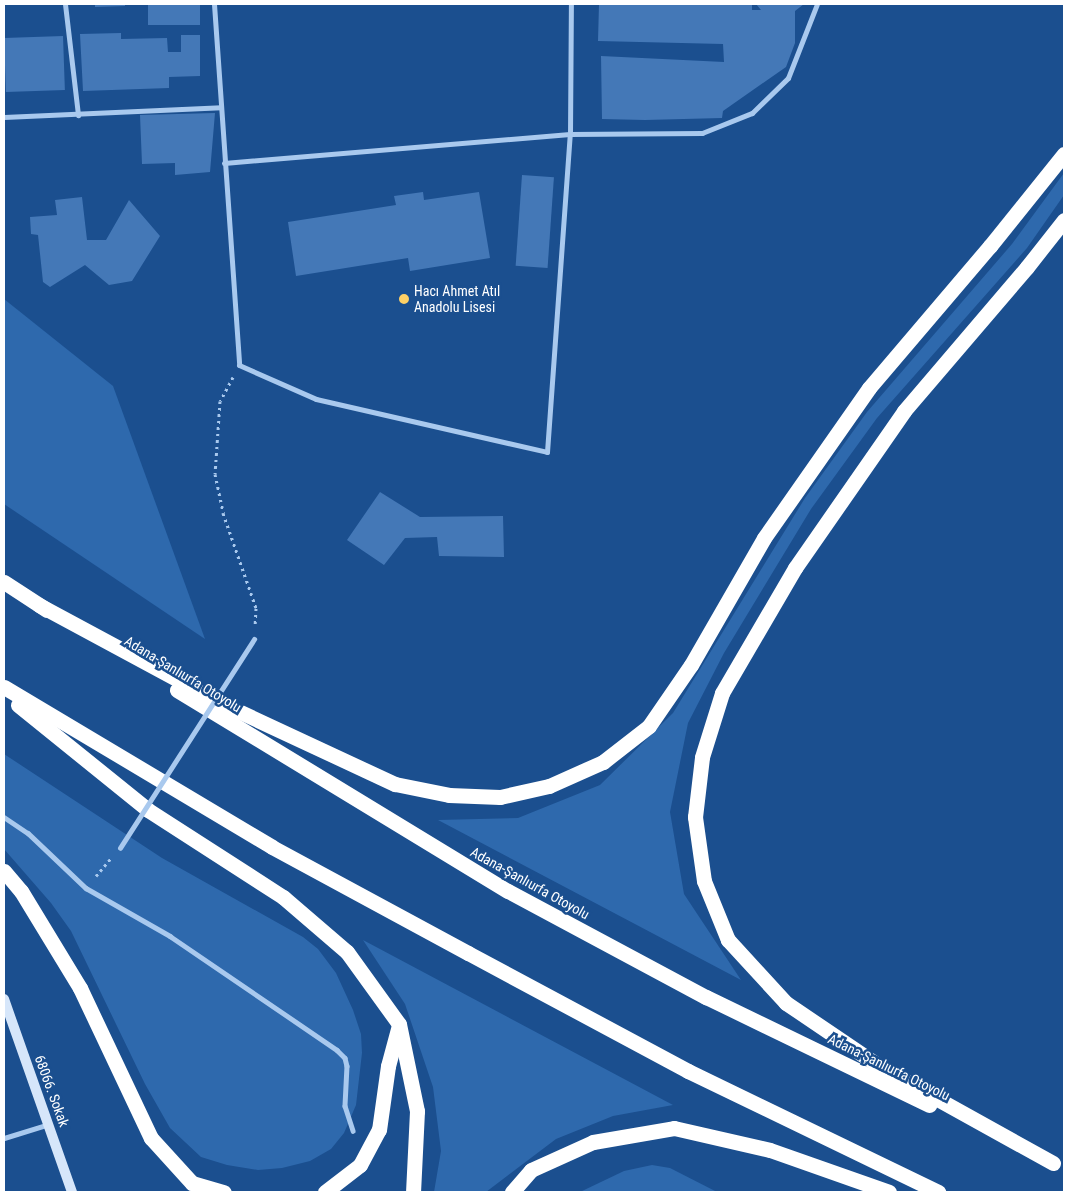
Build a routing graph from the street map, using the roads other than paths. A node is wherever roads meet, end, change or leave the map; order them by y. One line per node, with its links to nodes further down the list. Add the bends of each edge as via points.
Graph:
1 (65, 4): 6 (street)
2 (214, 4): 5 (street)
3 (571, 4): 8 (street)
4 (817, 4): 8 (street, via 788,78 752,113 702,133)
5 (221, 107): 6 (street); 10 (street)
6 (78, 115): 7 (street)
7 (4, 117)
8 (570, 134): 10 (street); 10 (street, via 546,452 316,399 239,365)
9 (1064, 154): 13 (highway, via 869,388 764,538 691,665 649,726 603,762 548,786 500,797 449,795 395,784 221,702)
10 (224, 163)
11 (1064, 220): 25 (highway, via 904,411 795,568 722,693 702,756 695,817 704,881 728,940 786,1003 885,1070)
12 (4, 582): 13 (highway, Adana-Şanlıurfa Otoyolu)
13 (39, 606): 25 (highway, Adana-Şanlıurfa Otoyolu, via 508,891 706,997)
14 (254, 640): 18 (street, bridge)
15 (4, 687): 32 (highway, via 272,847 468,953 688,1070)
16 (4, 693): 21 (highway, via 148,810 290,903 347,952)
17 (4, 817): 23 (street, via 28,833 86,888 170,936 345,1058 345,1106)
18 (120, 848)
19 (4, 871): 27 (highway, via 21,891 80,988 151,1138 192,1183)
20 (4, 999): 22 (main road, 68066. Sokak)
21 (399, 1024): 28 (highway, via 388,1066 379,1130 360,1166); 29 (highway, via 417,1111)
22 (49, 1124): 24 (street); 26 (main road, 68066. Sokak)
23 (353, 1131)
24 (4, 1138)
25 (1058, 1165)
26 (72, 1192)
27 (224, 1192)
28 (325, 1192)
29 (413, 1192)
30 (512, 1192): 31 (highway, via 531,1170 592,1142 674,1128 770,1150)
31 (889, 1192)
32 (938, 1192)

